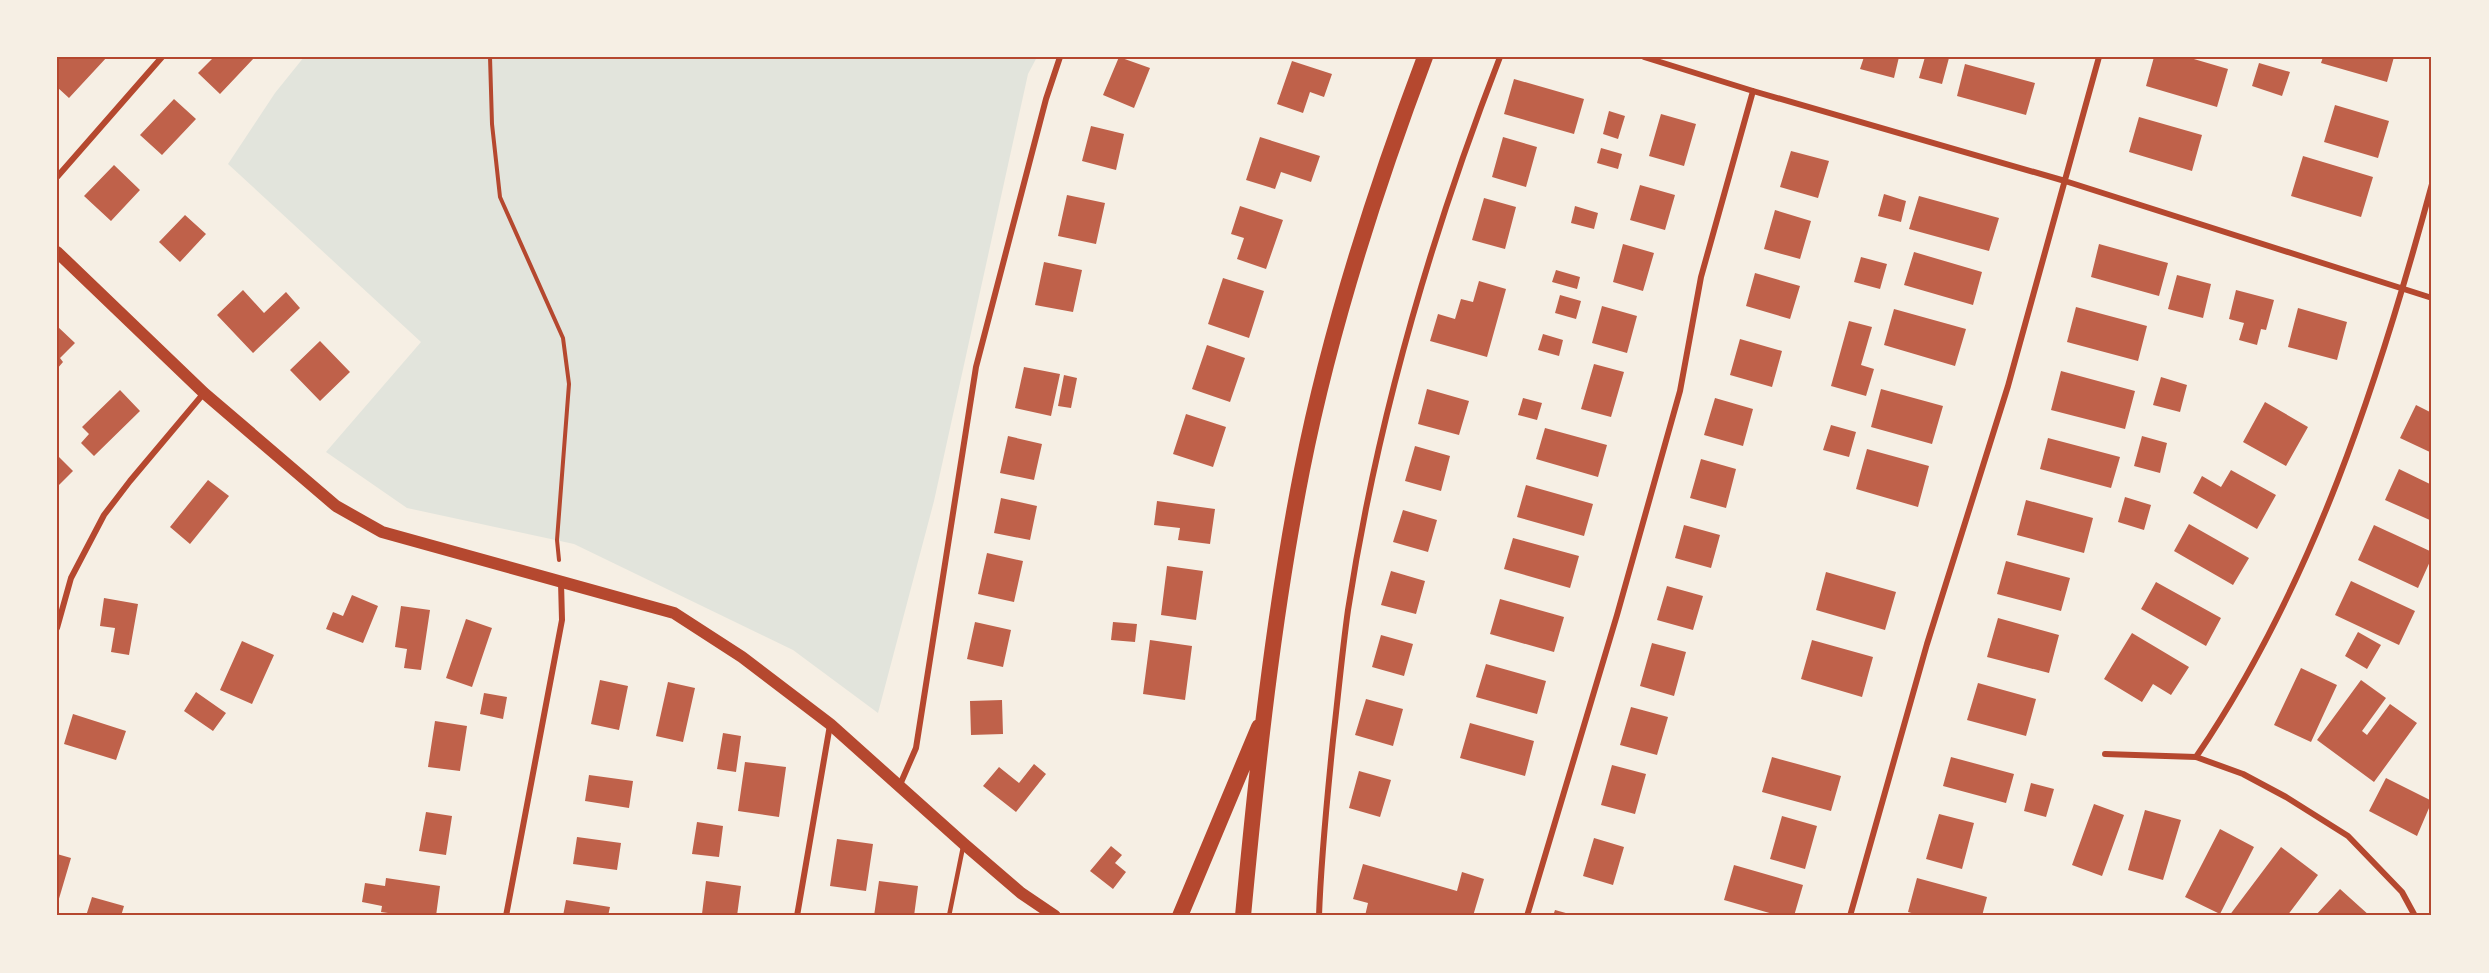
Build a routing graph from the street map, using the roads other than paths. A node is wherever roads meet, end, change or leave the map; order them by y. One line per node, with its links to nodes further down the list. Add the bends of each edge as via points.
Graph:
1 (162, 57): 8 (street)
2 (1060, 57): 21 (street, via 975,366 916,748)
3 (1425, 57): 17 (highway, via 1396,132 1356,259 1314,416 1288,549)
4 (1500, 57): 29 (street, via 1423,279 1378,452 1348,609 1321,851)
5 (1644, 57): 7 (street)
6 (2099, 57): 9 (street)
7 (1753, 91): 9 (street); 30 (street, via 1701,277 1673,413)
8 (57, 177)
9 (2065, 181): 12 (street); 31 (street)
10 (2432, 184): 12 (street)
11 (57, 252): 14 (main road)
12 (2403, 290): 13 (street); 20 (street, via 2341,474 2314,537 2260,649)
13 (2432, 298)
14 (204, 393): 15 (main road, via 336,506 382,532); 16 (street, via 104,515 71,578)
15 (561, 582): 18 (main road, via 674,613 742,657); 23 (street, via 562,620)
16 (57, 628)
17 (1266, 710): 27 (highway); 28 (highway)
18 (830, 724): 21 (main road); 24 (street)
19 (2105, 754): 20 (street)
20 (2196, 757): 32 (street, via 2243,774 2348,836 2402,892)
21 (899, 787): 22 (main road)
22 (964, 844): 25 (lane); 26 (main road, via 1021,893)
23 (506, 916)
24 (797, 916)
25 (949, 916)
26 (1055, 916)
27 (1180, 916)
28 (1243, 916)
29 (1319, 916)
30 (1527, 916)
31 (1850, 916)
32 (2415, 916)

